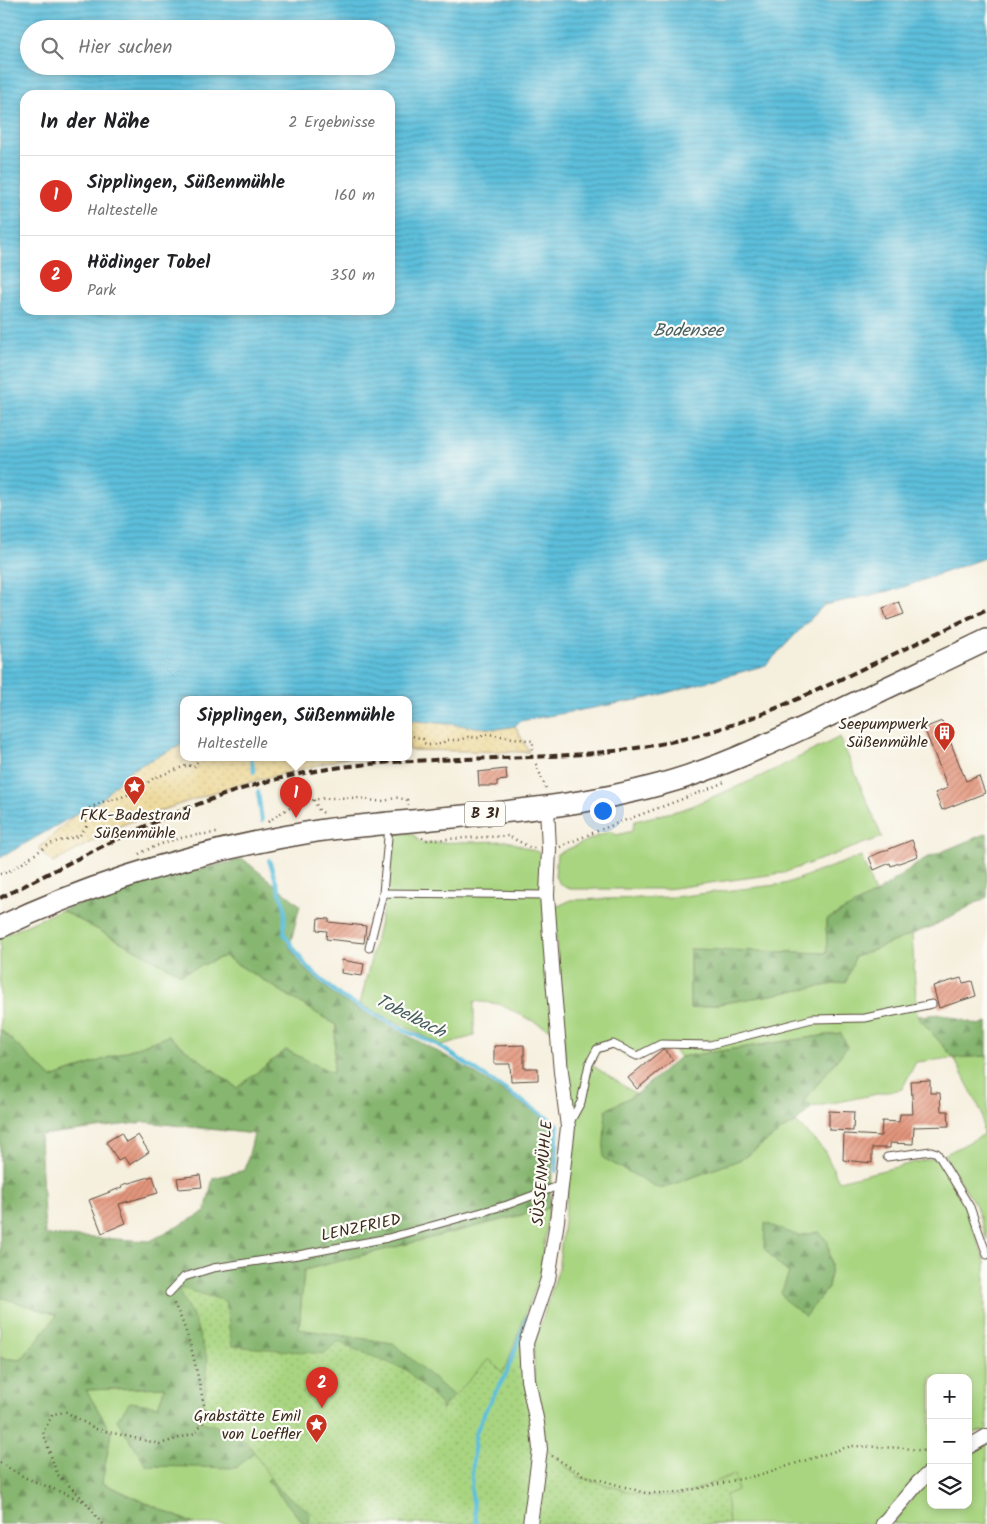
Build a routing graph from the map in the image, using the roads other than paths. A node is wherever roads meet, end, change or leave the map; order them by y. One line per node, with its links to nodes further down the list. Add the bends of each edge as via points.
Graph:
1 (987, 640): 2 (main road, B 31, via 761,748 704,771 626,793)
2 (547, 807): 3 (main road, B 31, bridge, via 422,828); 5 (street, SÜSSENMÜHLE)
3 (389, 823): 4 (lane); 6 (main road, B 31, via 318,831 203,854 137,872)
4 (383, 893): 5 (lane); 7 (lane)
5 (547, 895): 9 (street, SÜSSENMÜHLE)
6 (0, 927)
7 (369, 948)
8 (932, 1004): 9 (lane, via 865,1018 812,1019 710,1045 662,1044 637,1056 613,1044 597,1049 588,1064 581,1102)
9 (568, 1127): 11 (street, SÜSSENMÜHLE)
10 (887, 1157): 12 (lane, via 931,1150 937,1153 970,1207)
11 (561, 1185): 13 (lane, LENZFRIED, via 507,1205 388,1238 213,1268 184,1277); 17 (street, SÜSSENMÜHLE, via 548,1279 526,1344 528,1380 540,1449)
12 (987, 1255)
13 (169, 1293)
14 (987, 1436): 15 (street)
15 (972, 1445)
16 (927, 1475): 18 (street)
17 (530, 1524)
18 (883, 1524)

